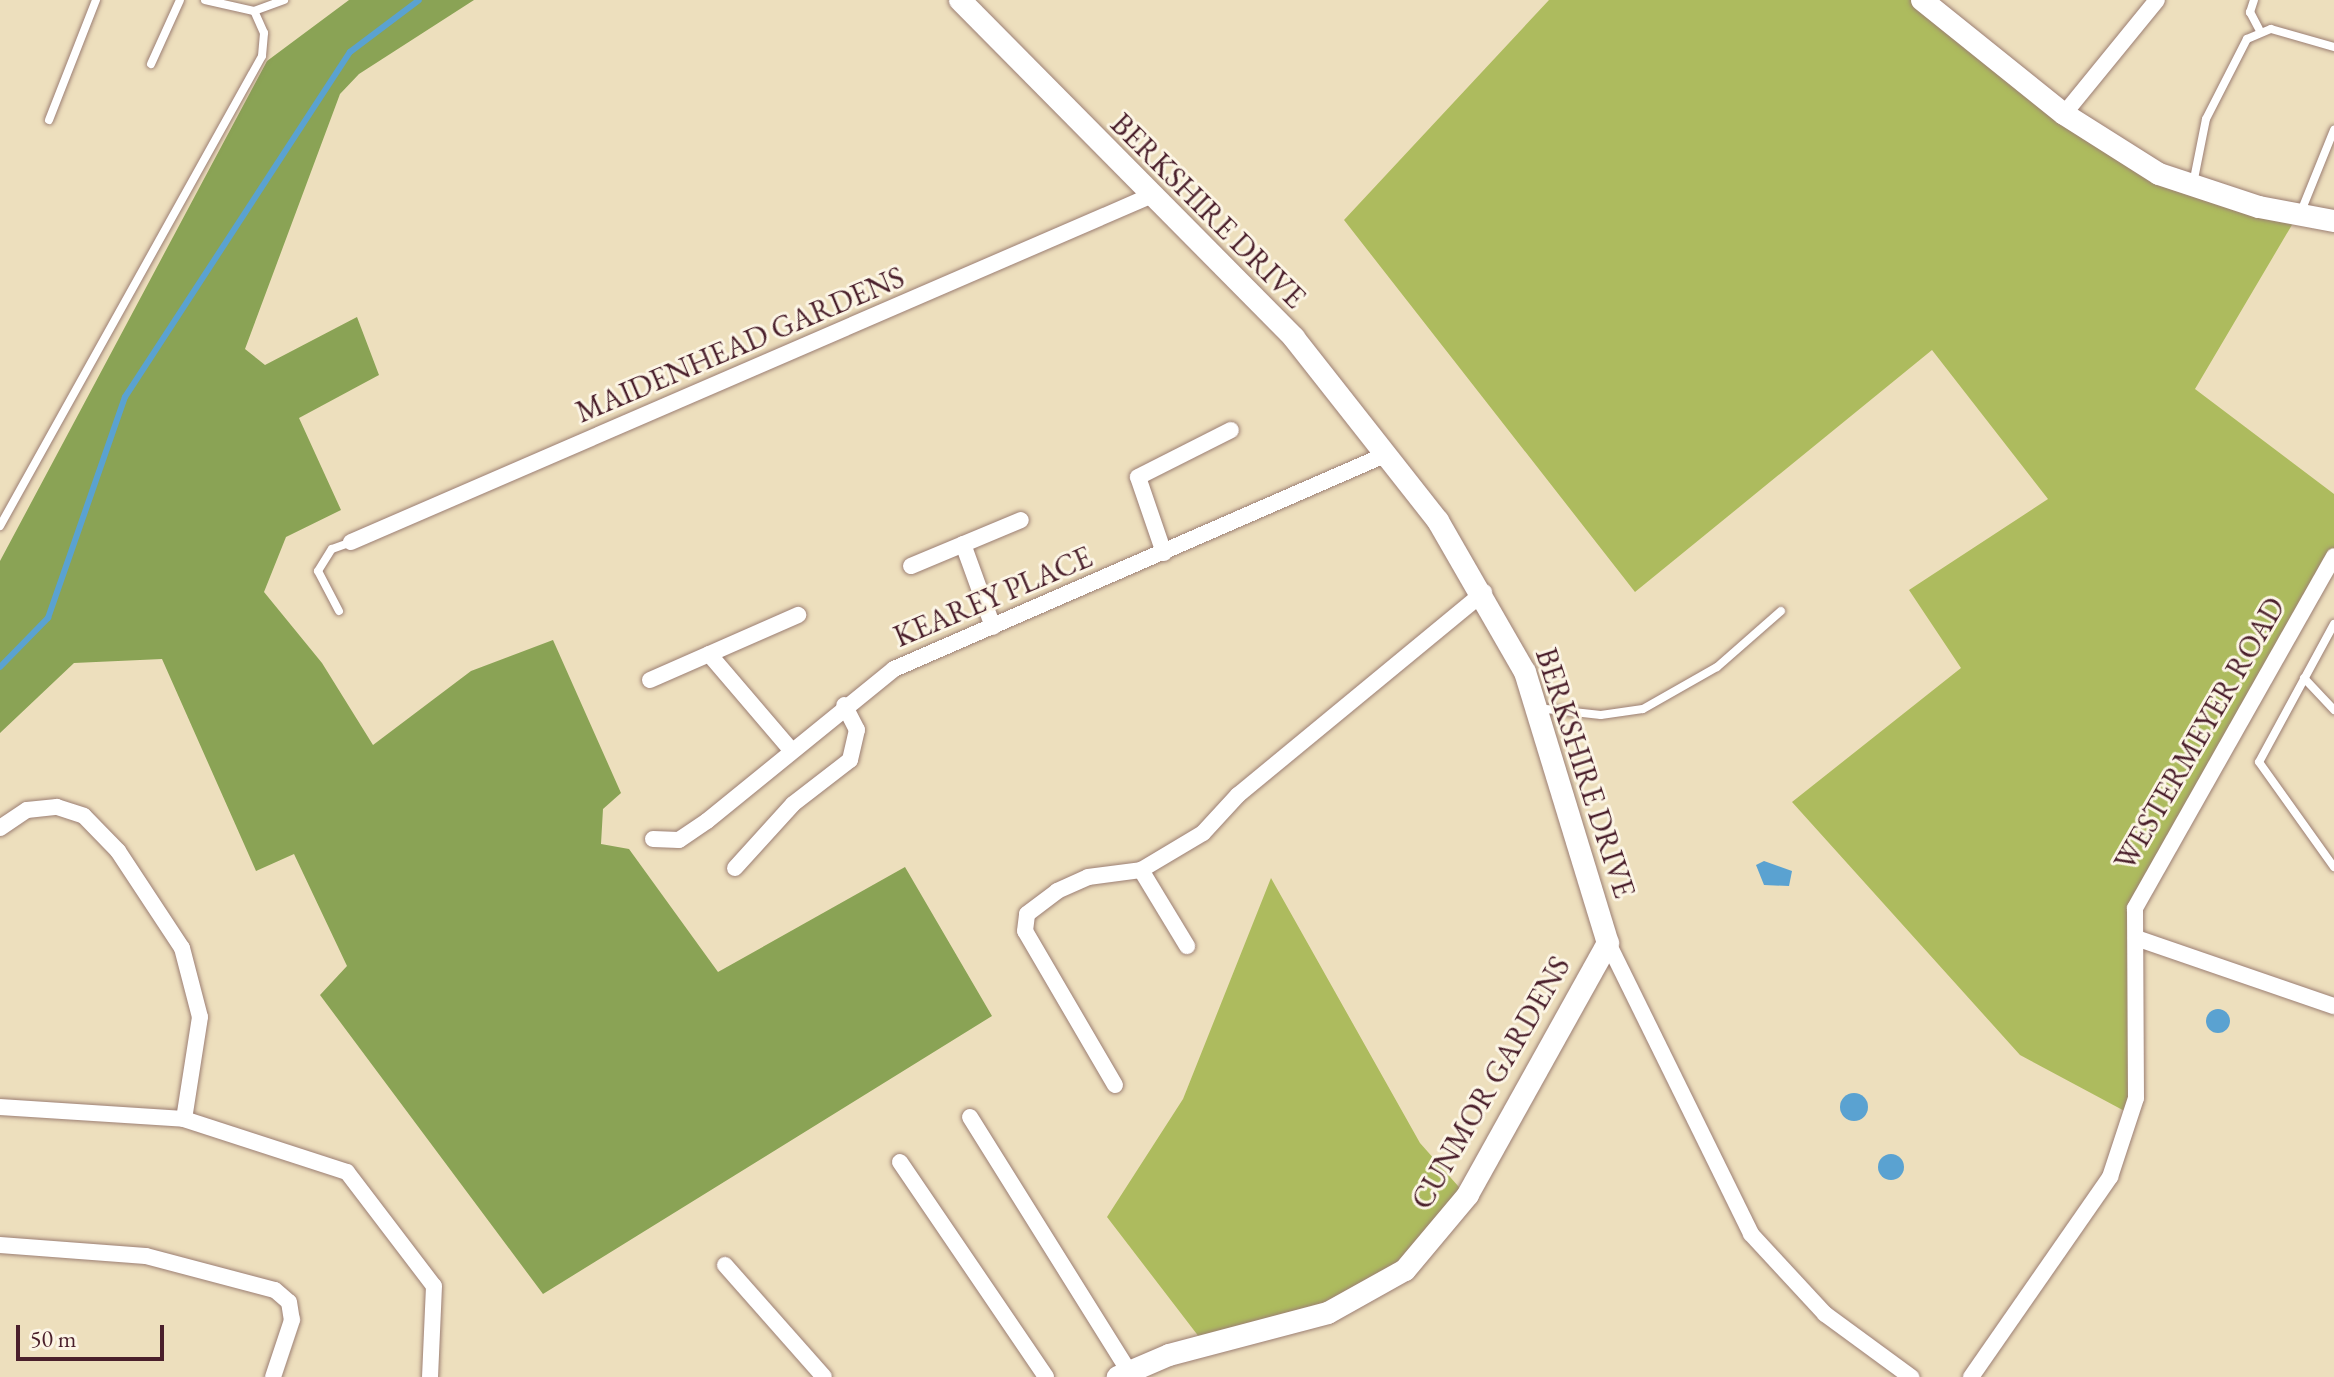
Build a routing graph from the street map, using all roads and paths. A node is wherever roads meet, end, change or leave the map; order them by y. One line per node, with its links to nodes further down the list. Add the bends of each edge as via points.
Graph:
1 (96, 0): 14 (lane)
2 (180, 0): 12 (lane)
3 (205, 0): 9 (lane)
4 (284, 0): 9 (lane)
5 (960, 0): 17 (street, BERKSHIRE DRIVE)
6 (1922, 0): 13 (street)
7 (2157, 0): 13 (street)
8 (2254, 0): 10 (lane, via 2250,12)
9 (254, 11): 23 (lane, via 264,33 262,56)
10 (2259, 29): 11 (lane); 16 (lane, via 2247,39 2206,119)
11 (2334, 47)
12 (151, 64)
13 (2064, 114): 16 (street)
14 (49, 120)
15 (2334, 130): 18 (lane)
16 (2193, 188): 18 (street)
17 (1150, 196): 21 (street, BERKSHIRE DRIVE, via 1294,338); 24 (street, MAIDENHEAD GARDENS)
18 (2300, 214): 19 (street)
19 (2334, 221)
20 (1231, 430): 26 (street, via 1138,477)
21 (1387, 454): 26 (street, KEAREY PLACE); 29 (street, BERKSHIRE DRIVE)
22 (1021, 520): 25 (street)
23 (0, 526)
24 (351, 542): 30 (lane, via 332,549 318,571)
25 (963, 544): 28 (street); 34 (street)
26 (1164, 553): 34 (street, KEAREY PLACE)
27 (2334, 556): 47 (street, WESTERMEYER ROAD, via 2145,884)
28 (911, 566)
29 (1484, 592): 39 (street, BERKSHIRE DRIVE); 46 (street, via 1238,795 1203,833)
30 (339, 611)
31 (1781, 611): 39 (lane, via 1717,667 1658,704 1601,715)
32 (798, 615): 35 (street)
33 (2334, 624): 36 (lane)
34 (993, 627): 38 (street, KEAREY PLACE, via 894,669)
35 (709, 654): 37 (street); 41 (street)
36 (2304, 678): 40 (lane); 44 (lane, via 2259,762)
37 (650, 680)
38 (844, 705): 41 (street, KEAREY PLACE); 45 (street, via 857,730 850,760 793,804)
39 (1536, 708): 48 (street, BERKSHIRE DRIVE)
40 (2334, 710)
41 (791, 750): 43 (street, KEAREY PLACE, via 679,840)
42 (0, 828): 54 (street, via 27,810 57,807 84,816 118,851 182,948 200,1017)
43 (653, 839)
44 (2334, 867)
45 (735, 868)
46 (1141, 870): 49 (street); 51 (street, via 1077,881 1044,899 1023,923)
47 (2136, 938): 50 (street); 64 (street, WESTERMEYER ROAD, via 2136,1098 2121,1154)
48 (1608, 943): 58 (street, CUNMOR GARDENS, via 1468,1195 1405,1270 1328,1313); 63 (street, BERKSHIRE DRIVE, via 1751,1234 1825,1314)
49 (1187, 946)
50 (2334, 1006)
51 (1115, 1085)
52 (0, 1107): 54 (street)
53 (970, 1117): 58 (street)
54 (184, 1119): 60 (street, via 347,1172 434,1286)
55 (900, 1162): 62 (street)
56 (0, 1245): 59 (street, via 146,1256 275,1290 289,1302 292,1320)
57 (725, 1265): 61 (street)
58 (1123, 1374)
59 (273, 1377)
60 (430, 1377)
61 (824, 1377)
62 (1046, 1377)
63 (1911, 1377)
64 (1971, 1377)

